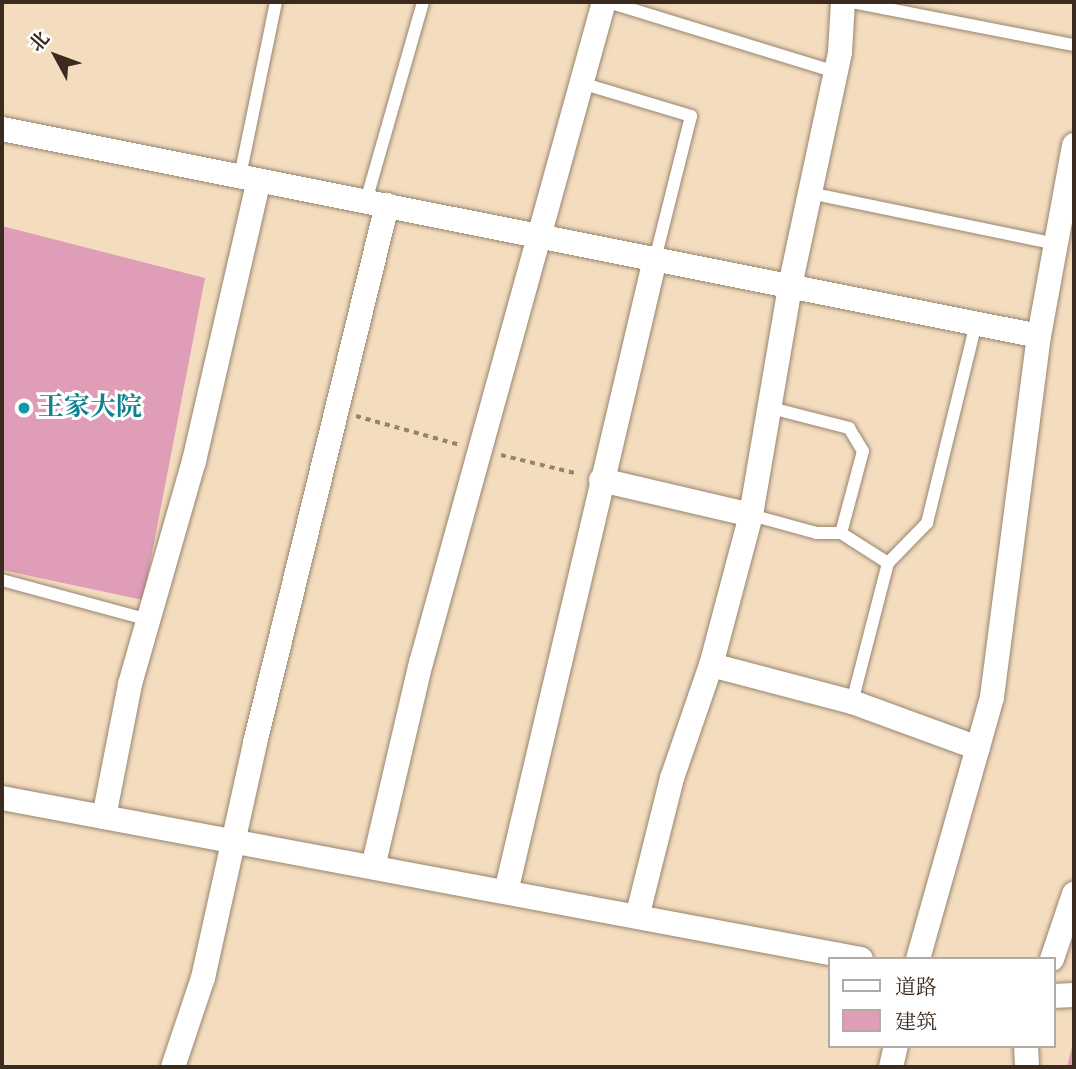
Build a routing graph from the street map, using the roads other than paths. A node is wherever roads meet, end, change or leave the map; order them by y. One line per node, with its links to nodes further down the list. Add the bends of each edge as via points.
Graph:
1 (276, 2): 11 (lane)
2 (423, 2): 13 (lane)
3 (606, 2): 7 (lane); 8 (street)
4 (842, 2): 7 (street)
5 (852, 2): 6 (lane)
6 (1074, 45)
7 (836, 72): 12 (street)
8 (580, 83): 14 (street); 16 (lane, via 691,116)
9 (2, 129): 11 (street)
10 (1074, 145): 15 (street)
11 (250, 178): 13 (street); 26 (street, via 194,461)
12 (810, 193): 15 (lane); 17 (street)
13 (376, 203): 14 (street); 32 (street, via 335,410)
14 (538, 236): 16 (street); 33 (street, via 421,663)
15 (1056, 244): 19 (street)
16 (655, 259): 17 (street); 21 (street)
17 (790, 286): 18 (street); 20 (street)
18 (976, 323): 19 (street); 24 (lane, via 927,523)
19 (1039, 336): 29 (street, via 992,697)
20 (771, 408): 22 (street); 23 (lane, via 849,428 863,451)
21 (601, 480): 22 (street); 34 (street)
22 (751, 515): 23 (lane, via 817,533); 27 (street)
23 (841, 533): 24 (lane)
24 (888, 563): 28 (lane)
25 (2, 580): 26 (lane)
26 (149, 620): 31 (street, via 130,684)
27 (711, 665): 28 (street); 36 (street, via 672,778)
28 (852, 702): 29 (street)
29 (978, 748): 38 (street)
30 (2, 798): 31 (street)
31 (104, 817): 32 (street)
32 (232, 838): 33 (street); 44 (street, via 203,978)
33 (373, 867): 34 (street)
34 (506, 892): 36 (street)
35 (1074, 894): 39 (street)
36 (637, 916): 37 (street)
37 (851, 957)
38 (919, 957)
39 (1053, 957)
40 (1074, 995): 41 (street)
41 (1055, 996)
42 (896, 1048): 45 (street)
43 (1026, 1048): 46 (street)
44 (173, 1067)
45 (891, 1067)
46 (1027, 1067)

